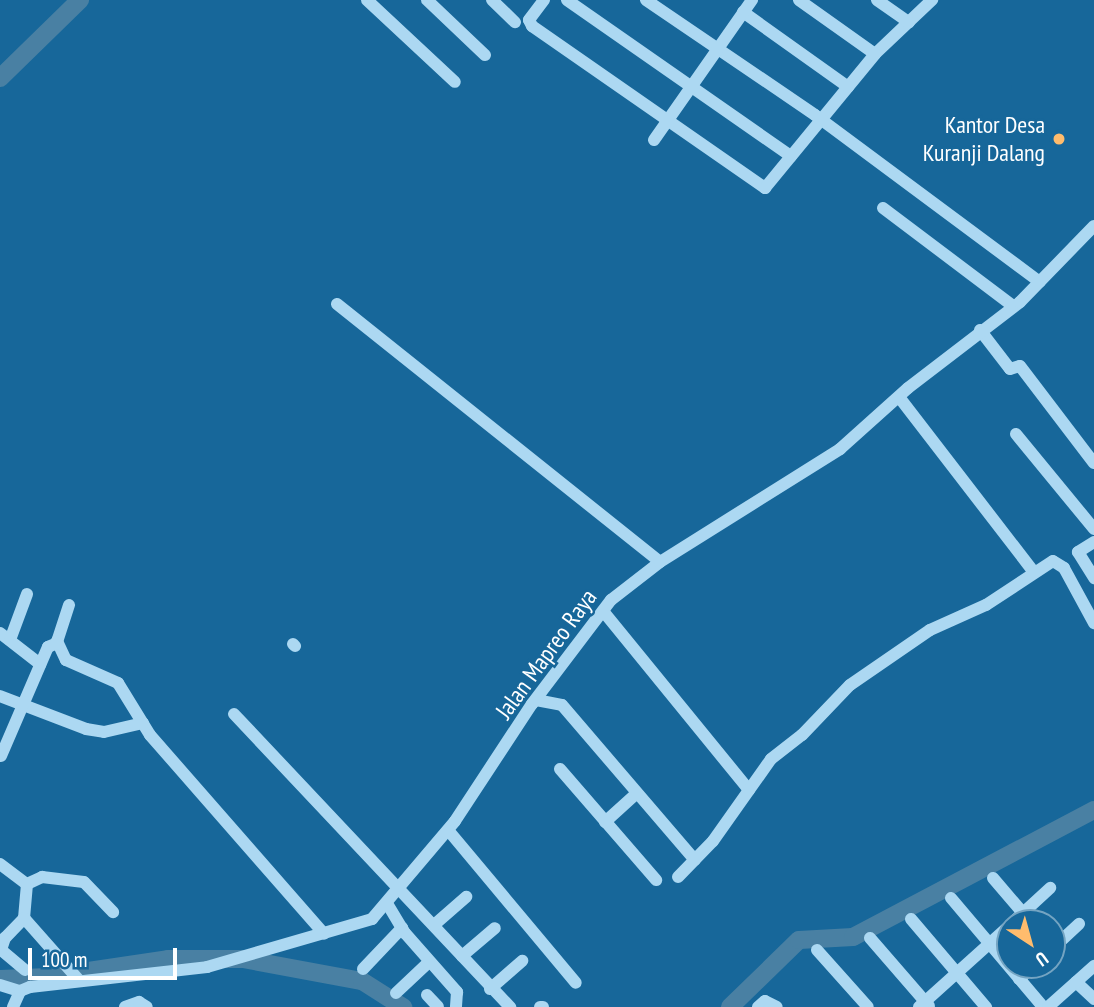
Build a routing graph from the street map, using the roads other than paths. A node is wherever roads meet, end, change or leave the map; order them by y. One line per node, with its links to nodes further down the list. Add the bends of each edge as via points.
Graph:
1 (426, 0): 16 (street)
2 (492, 0): 12 (street)
3 (544, 0): 21 (street, via 531,24)
4 (568, 0): 18 (street)
5 (646, 0): 14 (street)
6 (752, 0): 11 (street)
7 (799, 0): 15 (street)
8 (877, 0): 13 (street)
9 (932, 0): 13 (street)
10 (370, 1): 17 (street)
11 (743, 12): 14 (street); 19 (street)
12 (516, 22)
13 (909, 22): 15 (street)
14 (718, 50): 18 (street); 20 (street)
15 (876, 54): 19 (street)
16 (485, 55)
17 (455, 82)
18 (693, 85): 21 (street); 23 (street)
19 (848, 87): 20 (street)
20 (821, 119): 23 (street); 26 (street)
21 (668, 120): 22 (street); 23 (street, via 762,188)
22 (654, 140)
23 (791, 156)
24 (883, 208): 28 (street)
25 (1094, 226): 26 (street, Jalan Mapreo Raya)
26 (1040, 282): 28 (street, Jalan Mapreo Raya)
27 (337, 304): 35 (street)
28 (1013, 306): 29 (street, Jalan Mapreo Raya)
29 (980, 330): 30 (street, Jalan Mapreo Raya); 32 (street, via 1010,369 1020,366)
30 (899, 397): 35 (street, Jalan Mapreo Raya, via 825,460); 36 (street)
31 (1016, 435): 33 (street)
32 (1094, 463)
33 (1094, 529)
34 (1094, 542): 37 (street, via 1079,552)
35 (660, 562): 40 (street, Jalan Mapreo Raya)
36 (1032, 570): 41 (street, via 1053,561 1062,565); 52 (street, via 995,600 930,630 850,685 802,735 768,762)
37 (1094, 578)
38 (27, 594): 42 (street)
39 (69, 606): 43 (street)
40 (603, 611): 46 (street, Jalan Mapreo Raya); 52 (street)
41 (1094, 622)
42 (5, 637): 44 (street)
43 (57, 643): 44 (street, via 48,647); 49 (street, via 66,660 118,683)
44 (40, 664): 47 (street)
45 (0, 696): 47 (street)
46 (536, 700): 53 (street, via 562,705); 55 (street, Jalan Mapreo Raya)
47 (23, 704): 49 (street, via 104,732); 50 (street)
48 (234, 713): 63 (street)
49 (143, 723): 76 (street)
50 (1, 756)
51 (560, 769): 54 (street)
52 (748, 790): 56 (street)
53 (638, 793): 54 (street); 56 (street)
54 (605, 822): 60 (street)
55 (448, 830): 63 (street, Jalan Mapreo Raya); 92 (street)
56 (695, 860): 58 (street)
57 (0, 864): 61 (street)
58 (678, 877)
59 (993, 878): 67 (street)
60 (656, 880)
61 (27, 884): 69 (street, via 42,877 84,882); 70 (street)
62 (1051, 888): 68 (street)
63 (397, 891): 66 (street, Jalan Mapreo Raya); 73 (street)
64 (466, 897): 73 (street)
65 (951, 898): 80 (street)
66 (388, 905): 74 (street); 76 (street, Jalan Mapreo Raya, via 372,919)
67 (1020, 909)
68 (1027, 909)
69 (113, 912)
70 (24, 918): 88 (street, via 5,938 1,950); 90 (street)
71 (911, 919): 89 (street)
72 (1079, 924): 77 (street)
73 (433, 925): 83 (street)
74 (402, 928): 85 (street); 87 (street)
75 (495, 928): 83 (street)
76 (324, 934): 90 (street, Jalan Mapreo Raya, via 207,967)
77 (1066, 936)
78 (870, 937): 101 (street)
79 (996, 937): 80 (street)
80 (989, 943): 82 (street); 89 (street)
81 (817, 950): 109 (street)
82 (996, 951)
83 (462, 956): 95 (street)
84 (522, 961): 95 (street)
85 (429, 962): 97 (street); 105 (street, via 457,992)
86 (1094, 966): 93 (street)
87 (362, 969)
88 (25, 970)
89 (957, 973): 101 (street); 110 (street)
90 (78, 979): 96 (street, Jalan Mapreo Raya)
91 (1019, 979): 111 (street)
92 (576, 982)
93 (1076, 982): 99 (street); 111 (street)
94 (0, 985): 96 (street)
95 (490, 989): 106 (street)
96 (20, 991): 102 (street)
97 (396, 993)
98 (427, 995): 104 (street)
99 (1094, 999)
100 (143, 1004): 103 (street)
101 (925, 1005)
102 (13, 1007)
103 (125, 1007)
104 (438, 1007)
105 (457, 1007)
106 (510, 1007)
107 (758, 1007): 108 (street, via 765,1001)
108 (777, 1007)
109 (868, 1007)
110 (986, 1007)
111 (1046, 1007)

